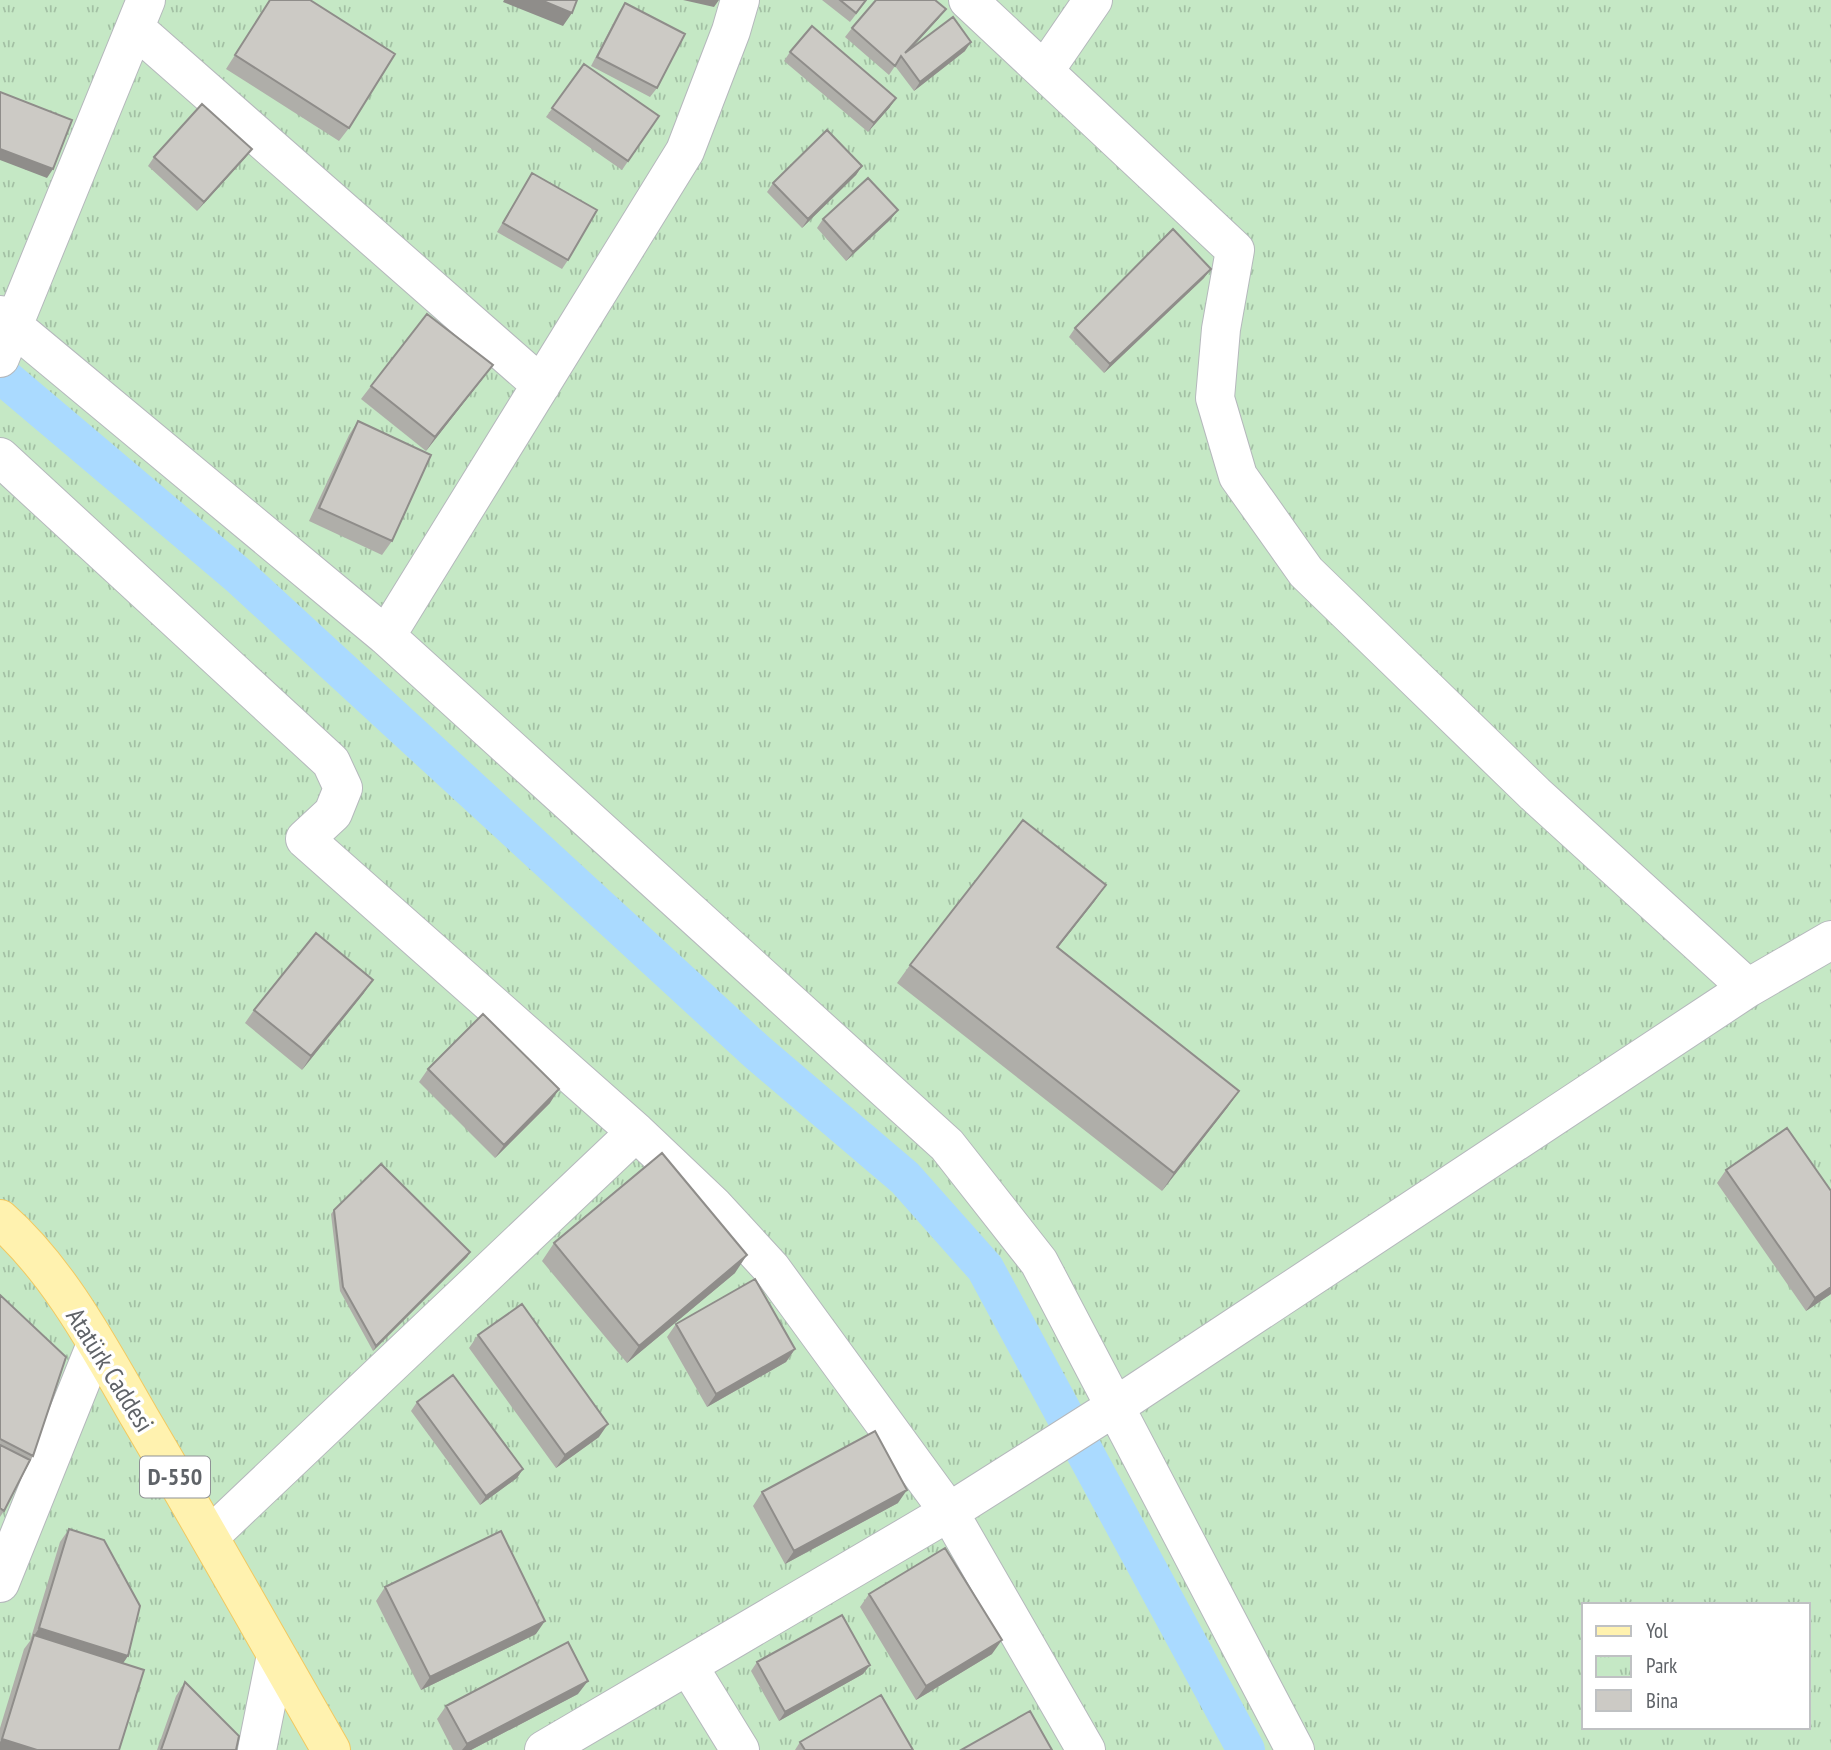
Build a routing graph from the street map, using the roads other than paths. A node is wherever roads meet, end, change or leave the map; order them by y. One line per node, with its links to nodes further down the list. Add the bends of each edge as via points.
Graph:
1 (740, 0): 7 (street, via 685,151)
2 (968, 0): 5 (street)
3 (1093, 0): 5 (street)
4 (141, 15): 6 (street); 7 (street)
5 (1045, 70): 11 (street, via 1235,250 1214,398 1238,476 1306,572 1535,794)
6 (5, 333): 9 (street)
7 (541, 385): 9 (street)
8 (0, 457): 12 (street, via 331,762 343,788 333,813 305,839)
9 (386, 636): 15 (street, via 947,1145 1039,1262)
10 (1831, 940): 11 (street)
11 (1748, 988): 15 (street)
12 (636, 1132): 16 (street, via 715,1206 771,1268); 17 (street)
13 (0, 1219): 14 (main road, Atatürk Caddesi / D-550, via 21,1237)
14 (96, 1343): 17 (main road, Atatürk Caddesi / D-550); 18 (street)
15 (1116, 1406): 16 (street); 26 (street)
16 (949, 1511): 20 (street); 25 (street)
17 (210, 1536): 19 (main road, Atatürk Caddesi / D-550)
18 (0, 1583)
19 (276, 1654): 21 (street); 22 (main road, Atatürk Caddesi / D-550)
20 (689, 1667): 23 (street); 24 (street)
21 (257, 1750)
22 (331, 1750)
23 (544, 1750)
24 (740, 1750)
25 (1086, 1750)
26 (1295, 1750)

